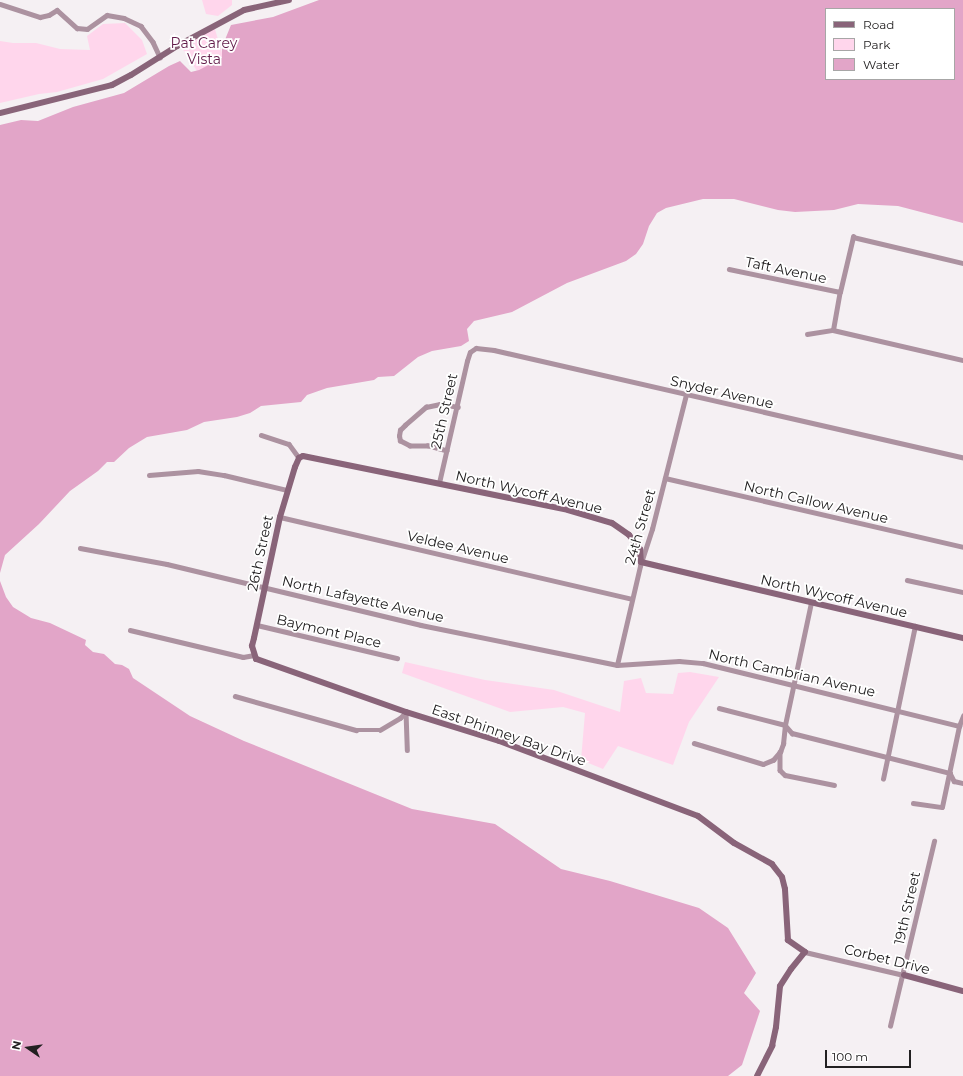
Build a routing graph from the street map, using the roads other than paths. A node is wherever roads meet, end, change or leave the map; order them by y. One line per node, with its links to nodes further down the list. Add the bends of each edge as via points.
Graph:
1 (290, 0): 3 (street, via 244,10)
2 (0, 4): 3 (street, via 40,17 58,10 77,28 87,29 107,15 124,18 141,26)
3 (160, 57): 4 (street, via 112,85)
4 (0, 113)
5 (963, 263): 7 (street, via 853,237)
6 (729, 269): 7 (street, Taft Avenue)
7 (840, 292): 8 (street)
8 (833, 330): 9 (street); 11 (street)
9 (807, 334)
10 (476, 348): 12 (street, Snyder Avenue); 13 (street, 25th Street, via 469,356)
11 (963, 360)
12 (686, 395): 16 (street, Snyder Avenue); 19 (street, 24th Street)
13 (458, 407): 15 (street, 25th Street); 15 (street, via 440,404 426,407 400,430 398,436 400,441 410,446 428,446)
14 (262, 435): 17 (street, via 289,444)
15 (447, 451): 20 (street, 25th Street)
16 (963, 457)
17 (300, 458): 20 (street, North Wycoff Avenue, via 303,456); 21 (street, 26th Street)
18 (149, 475): 21 (street, via 198,472 224,475)
19 (665, 478): 23 (street, North Callow Avenue); 25 (street, 24th Street)
20 (439, 483): 25 (street, North Wycoff Avenue, via 568,510 612,524 630,535 640,549)
21 (287, 490): 22 (street, 26th Street)
22 (280, 517): 27 (street, 26th Street); 29 (street, Veldee Avenue)
23 (963, 547)
24 (80, 548): 27 (street, North Lafayette Avenue, via 167,564)
25 (641, 562): 29 (street, 24th Street); 30 (street, North Wycoff Avenue)
26 (907, 580): 28 (street)
27 (264, 587): 31 (street, 26th Street); 37 (street, North Lafayette Avenue, via 420,625)
28 (963, 592)
29 (632, 599): 37 (street, 24th Street)
30 (811, 603): 32 (street, North Wycoff Avenue); 38 (street)
31 (257, 625): 35 (street, 26th Street, via 252,646); 36 (street, Baymont Place)
32 (915, 626): 34 (street, North Wycoff Avenue); 41 (street)
33 (130, 630): 35 (street, via 236,656)
34 (963, 638)
35 (254, 655): 42 (street, East Phinney Bay Drive, via 263,662)
36 (397, 658)
37 (617, 665): 38 (street, North Cambrian Avenue, via 679,661 703,663)
38 (795, 686): 41 (street, North Cambrian Avenue); 44 (street)
39 (235, 696): 42 (street, via 356,730 380,730)
40 (719, 708): 44 (street)
41 (896, 709): 45 (street, North Cambrian Avenue); 49 (street)
42 (406, 712): 47 (street); 56 (street, East Phinney Bay Drive, via 504,743 698,816 734,843 772,864 780,872 786,894 788,940)
43 (963, 716): 45 (street)
44 (785, 725): 48 (street); 49 (street, via 792,733)
45 (959, 726): 50 (street)
46 (694, 743): 48 (street, via 763,764 773,760)
47 (407, 750)
48 (780, 752): 53 (street, via 780,770 785,775)
49 (887, 758): 50 (street); 51 (street)
50 (950, 773): 52 (street, via 954,781); 54 (street, via 942,807)
51 (883, 779)
52 (963, 783)
53 (834, 785)
54 (913, 803)
55 (934, 842): 57 (street, 19th Street)
56 (805, 952): 57 (street, Corbet Drive); 60 (street, via 790,969 780,986 772,1046)
57 (904, 975): 58 (street, Corbet Drive); 59 (street, 19th Street)
58 (963, 991)
59 (890, 1026)
60 (756, 1076)

